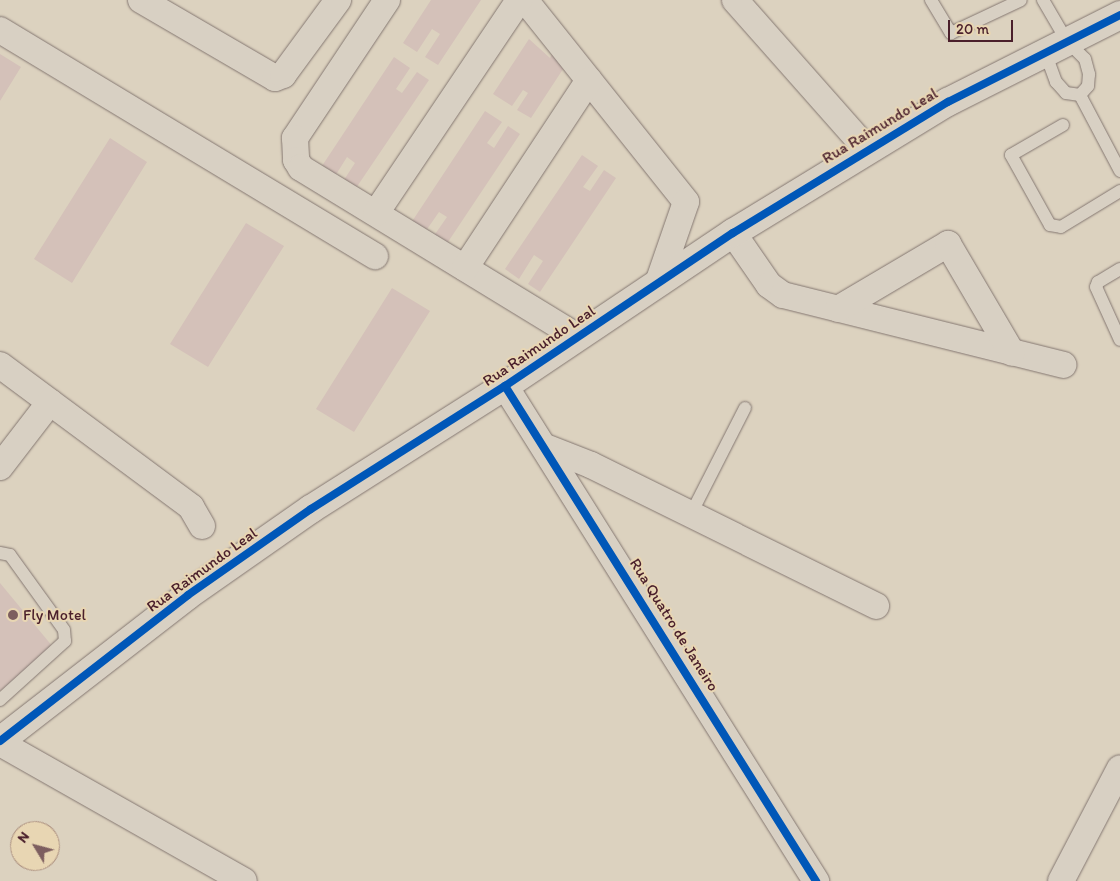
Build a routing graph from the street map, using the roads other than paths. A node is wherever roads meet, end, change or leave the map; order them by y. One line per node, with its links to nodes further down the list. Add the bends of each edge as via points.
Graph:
1 (141, 0): 2 (street, via 275,78 283,75)
2 (338, 0)
3 (386, 0): 20 (street, via 295,138 293,150 302,168)
4 (519, 0): 20 (street)
5 (525, 0): 13 (street)
6 (736, 0): 16 (street)
7 (931, 0): 8 (lane, via 951,33)
8 (1021, 0)
9 (1043, 0): 12 (lane)
10 (1120, 15): 12 (street, Rua Raimundo Leal)
11 (0, 30): 22 (street)
12 (1056, 46): 14 (lane, via 1056,82 1066,93); 14 (lane, via 1085,60 1088,86); 16 (street, Rua Raimundo Leal)
13 (589, 80): 23 (street); 25 (street, via 686,202)
14 (1080, 95): 17 (lane)
15 (1063, 125): 19 (lane, via 1011,155 1050,225 1061,227)
16 (866, 148): 21 (street, Rua Raimundo Leal)
17 (1115, 155): 18 (lane)
18 (1120, 171)
19 (1120, 191)
20 (376, 213): 23 (street)
21 (733, 233): 25 (street, Rua Raimundo Leal); 26 (street, via 777,292)
22 (375, 256)
23 (465, 268): 27 (street)
24 (1120, 269): 28 (lane, via 1098,282 1096,287)
25 (658, 283): 27 (street, Rua Raimundo Leal)
26 (838, 309): 29 (street); 29 (street, via 948,244)
27 (578, 337): 32 (street, Rua Raimundo Leal)
28 (1120, 340)
29 (1012, 353): 31 (street)
30 (0, 365): 33 (street)
31 (1063, 365)
32 (505, 386): 35 (street, Rua Quatro de Janeiro); 42 (street, Rua Raimundo Leal, via 311,509 188,595)
33 (50, 402): 36 (street); 38 (street, via 191,507)
34 (745, 408): 37 (lane)
35 (548, 448): 37 (street); 45 (street, Rua Quatro de Janeiro)
36 (0, 467)
37 (690, 514): 40 (street)
38 (202, 526)
39 (0, 553): 41 (lane, via 10,555 64,630 65,642)
40 (876, 606)
41 (0, 700)
42 (0, 742): 44 (street)
43 (1120, 768): 46 (street)
44 (244, 881)
45 (816, 881)
46 (1061, 881)

